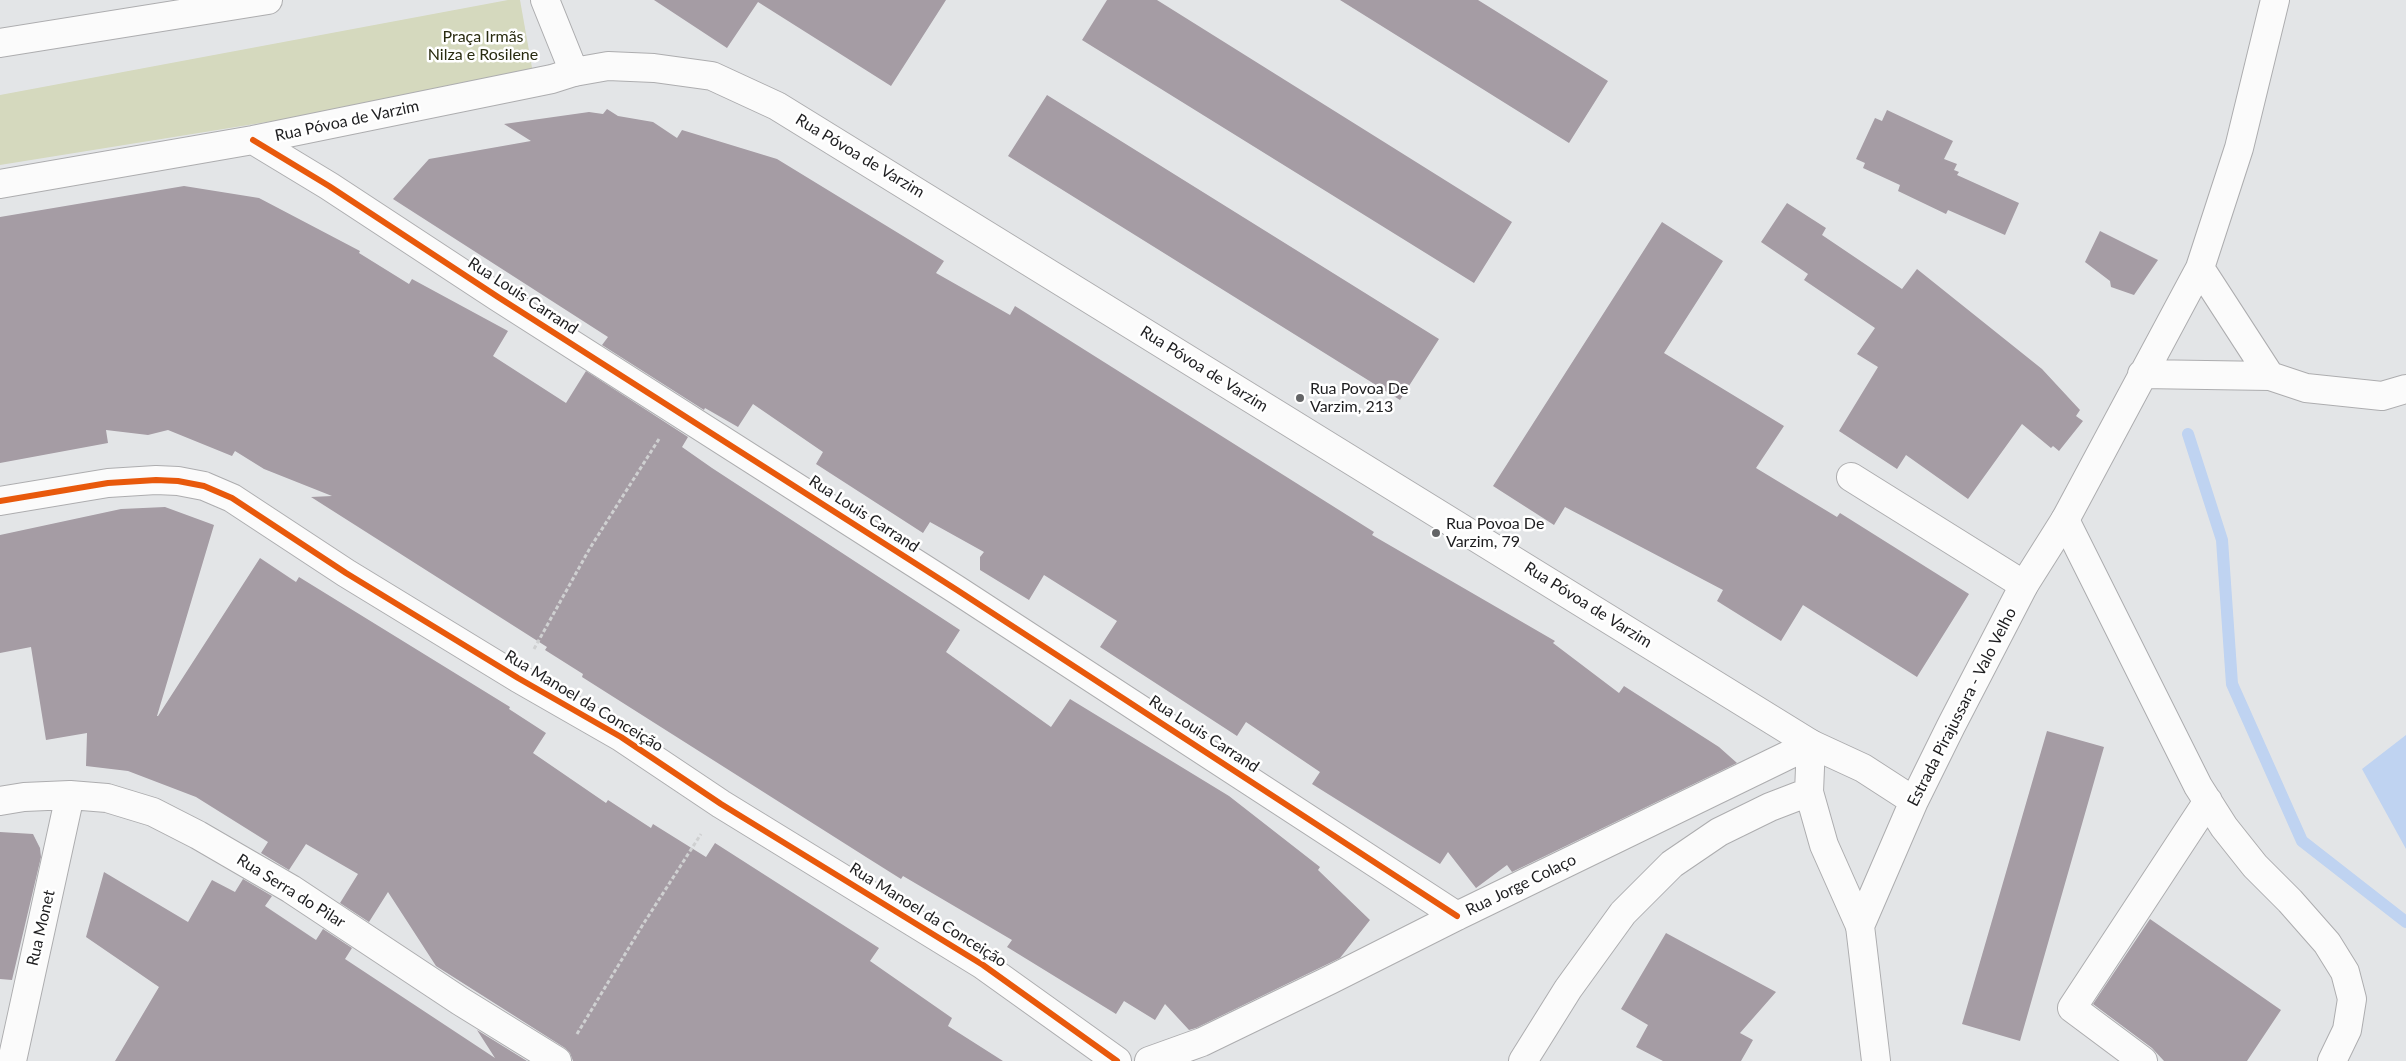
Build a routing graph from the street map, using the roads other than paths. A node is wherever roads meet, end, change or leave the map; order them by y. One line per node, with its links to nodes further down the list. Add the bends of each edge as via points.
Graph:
1 (268, 0): 4 (street)
2 (545, 0): 5 (street)
3 (2275, 0): 8 (street, Estrada Pirajussara - Valo Velho, via 2239,148)
4 (0, 42)
5 (574, 72): 6 (street, Rua Póvoa de Varzim); 16 (street, Rua Póvoa de Varzim, via 608,66 712,76 777,106)
6 (253, 140): 7 (street, Rua Póvoa de Varzim); 22 (street, Rua Louis Carrand, via 966,596)
7 (0, 184)
8 (2200, 268): 9 (street, Estrada Pirajussara - Valo Velho); 10 (street)
9 (2142, 374): 10 (street); 14 (street, Estrada Pirajussara - Valo Velho)
10 (2270, 376): 11 (street, via 2306,388 2350,393 2382,396)
11 (2406, 389)
12 (1851, 478): 15 (street)
13 (0, 501): 26 (street, Rua Manoel da Conceição, via 118,483 178,481 204,486 232,498 346,573 620,737 721,804 983,965)
14 (2065, 520): 15 (street, Estrada Pirajussara - Valo Velho); 21 (street, via 2193,778)
15 (2024, 585): 20 (street, Estrada Pirajussara - Valo Velho)
16 (1811, 744): 17 (street); 20 (street, Rua Póvoa de Varzim, via 1862,768); 22 (street, Rua Jorge Colaço)
17 (1809, 792): 23 (street, via 1824,845); 28 (street, via 1719,832 1672,864 1612,928 1568,989)
18 (70, 795): 19 (street, Rua Serra do Pilar); 24 (street, Rua Monet); 25 (street, Rua Serra do Pilar, via 107,798 144,809 198,834 291,889)
19 (0, 801)
20 (1914, 801): 23 (street, Estrada Pirajussara - Valo Velho)
21 (2208, 802): 30 (street, via 2072,1008); 31 (street, via 2224,828 2256,866 2327,943 2345,972 2352,999 2347,1030)
22 (1457, 916): 27 (street, Rua Jorge Colaço, via 1211,1038)
23 (1860, 926): 29 (street)
24 (12, 1061)
25 (557, 1061)
26 (1117, 1061)
27 (1148, 1061)
28 (1523, 1061)
29 (1876, 1061)
30 (2143, 1061)
31 (2332, 1061)

